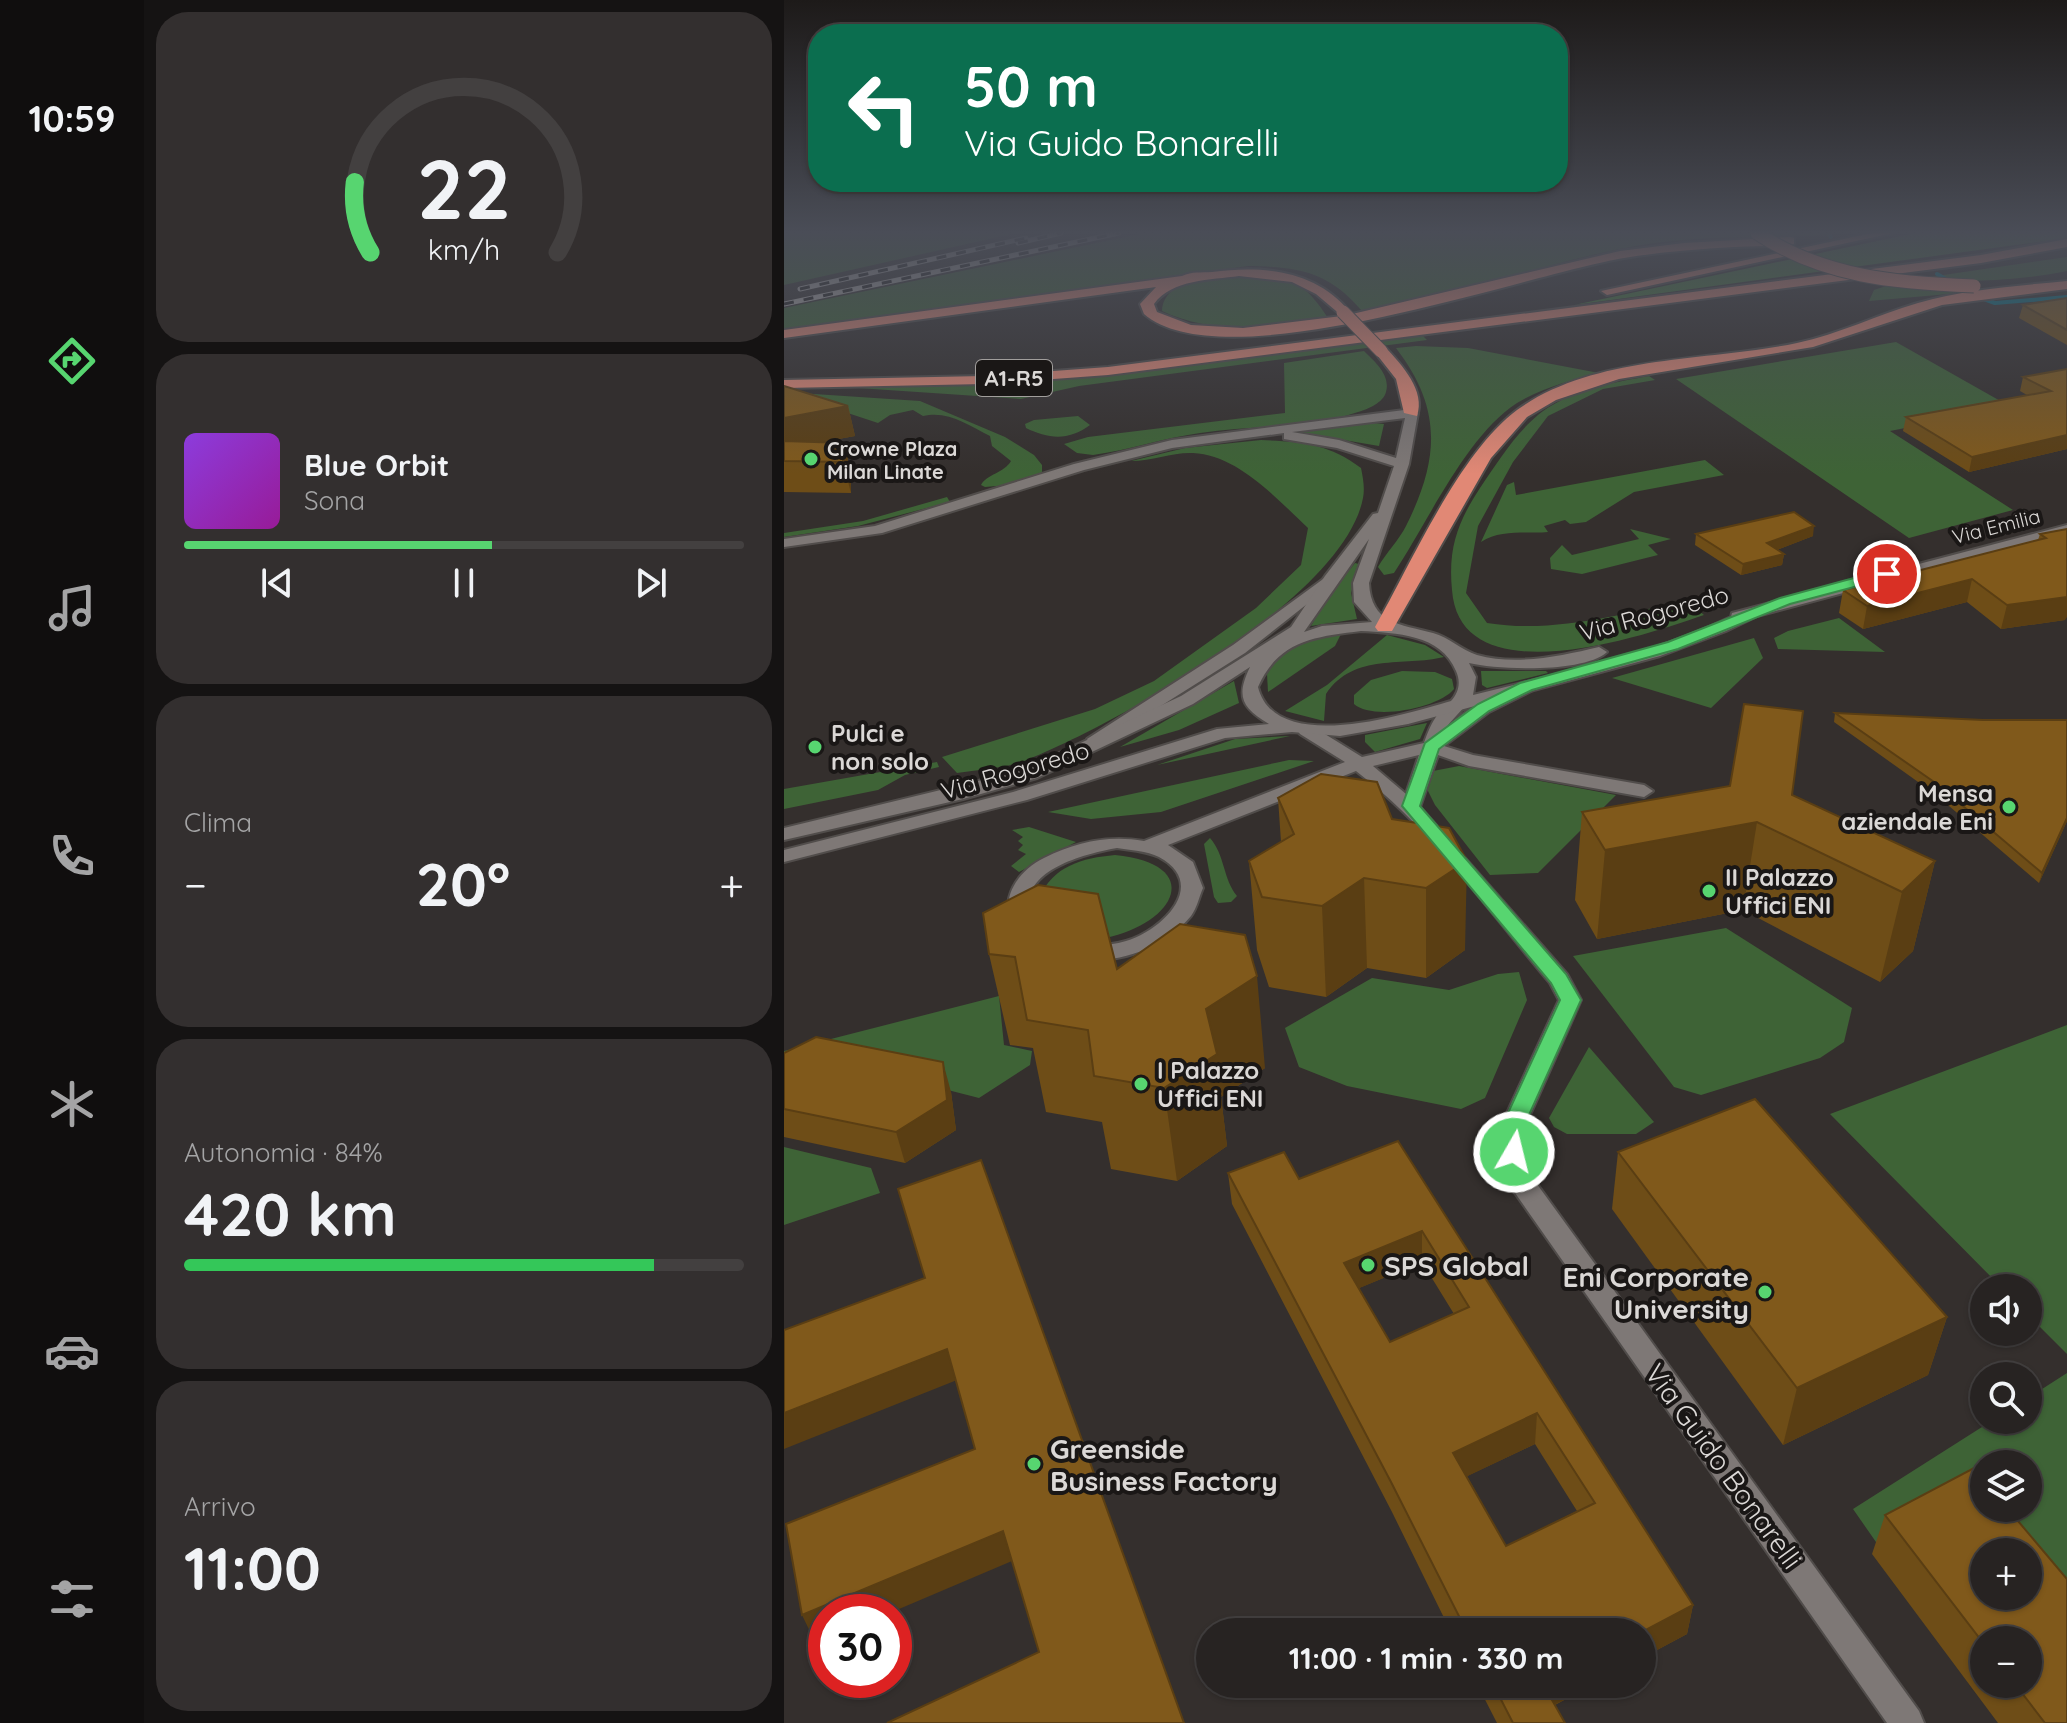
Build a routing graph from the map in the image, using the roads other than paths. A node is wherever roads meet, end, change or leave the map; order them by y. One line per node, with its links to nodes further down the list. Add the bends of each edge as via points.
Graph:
1 (927, 313): 9 (highway)
2 (1151, 313): 4 (highway, via 1196,328 1265,330)
3 (1344, 313): 12 (highway, bridge, via 1404,375)
4 (1390, 313)
5 (1481, 313): 8 (highway)
6 (1519, 313): 8 (highway)
7 (1907, 313): 20 (highway, via 1822,341 1643,371 1540,404 1512,422 1473,474)
8 (1378, 330): 10 (highway, A1-R5, via 1059,368); 11 (highway, A1-R5, via 1108,371 984,380)
9 (784, 334)
10 (784, 376)
11 (784, 384)
12 (1412, 413): 13 (street); 14 (street)
13 (1213, 438): 14 (street, via 1312,439); 17 (street, via 1079,467 877,530)
14 (1402, 464): 15 (street)
15 (1391, 497): 18 (street); 20 (street, via 1361,583 1362,602)
16 (2067, 529): 19 (street, Via Emilia)
17 (784, 543)
18 (1330, 579): 21 (street, via 1297,630); 28 (street, via 1239,649)
19 (1751, 613): 22 (street, Via Rogoredo, via 1571,659 1504,663); 23 (street, Via Rogoredo, via 1702,637)
20 (1385, 627): 21 (street, Via Rogoredo, via 1343,628); 22 (street, Via Rogoredo, via 1423,635)
21 (1269, 650): 25 (street, Via Guido Bonarelli, via 1251,675 1252,701 1276,720); 28 (street, via 1163,712)
22 (1455, 652): 24 (street, via 1468,678 1467,693)
23 (1526, 686): 24 (street, Via Rogoredo); 26 (street, via 1483,708)
24 (1457, 705): 25 (street, Via Rogoredo, via 1366,726); 26 (street, via 1440,722)
25 (1306, 730): 27 (street, Via Guido Bonarelli); 33 (street, Via Rogoredo, via 1269,727 1223,733 1020,796)
26 (1431, 747): 27 (street); 29 (street, via 1469,760); 30 (street)
27 (1357, 764): 30 (street, Via Guido Bonarelli); 32 (street)
28 (1051, 765): 31 (street, via 963,793)
29 (1644, 791)
30 (1411, 806): 34 (street, Via Guido Bonarelli, via 1559,979 1570,1000 1513,1126 1522,1183)
31 (784, 834)
32 (1149, 846): 32 (street, via 1091,845 1045,864 1019,895 1022,924 1044,943 1068,951 1110,951 1151,940 1173,927 1188,910 1192,876 1181,862)
33 (784, 856)
34 (1907, 1723)

